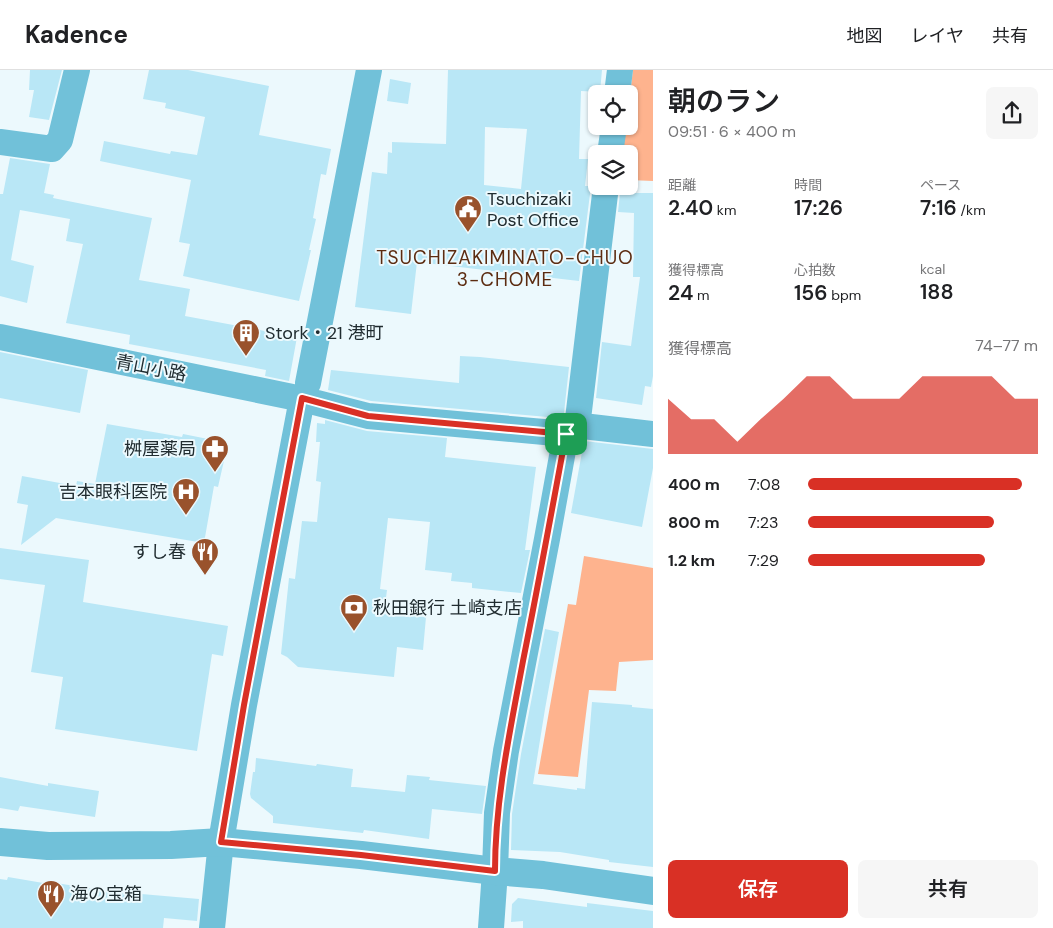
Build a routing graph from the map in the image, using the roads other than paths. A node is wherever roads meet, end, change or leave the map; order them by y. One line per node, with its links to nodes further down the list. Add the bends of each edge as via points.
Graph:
1 (77, 70): 5 (street, via 60,140 52,149)
2 (369, 70): 8 (street)
3 (620, 70): 4 (street)
4 (619, 85)
5 (0, 142)
6 (605, 195): 9 (street, via 578,419)
7 (0, 337): 8 (street, 青山小路)
8 (305, 391): 9 (street, 青山小路, via 368,416); 12 (street)
9 (570, 430): 10 (street, 青山小路); 13 (street, via 506,751 497,813)
10 (653, 434)
11 (0, 842): 12 (street, via 48,846)
12 (221, 842): 13 (street); 15 (street)
13 (495, 871): 14 (street); 16 (street)
14 (653, 890)
15 (212, 928)
16 (491, 928)

